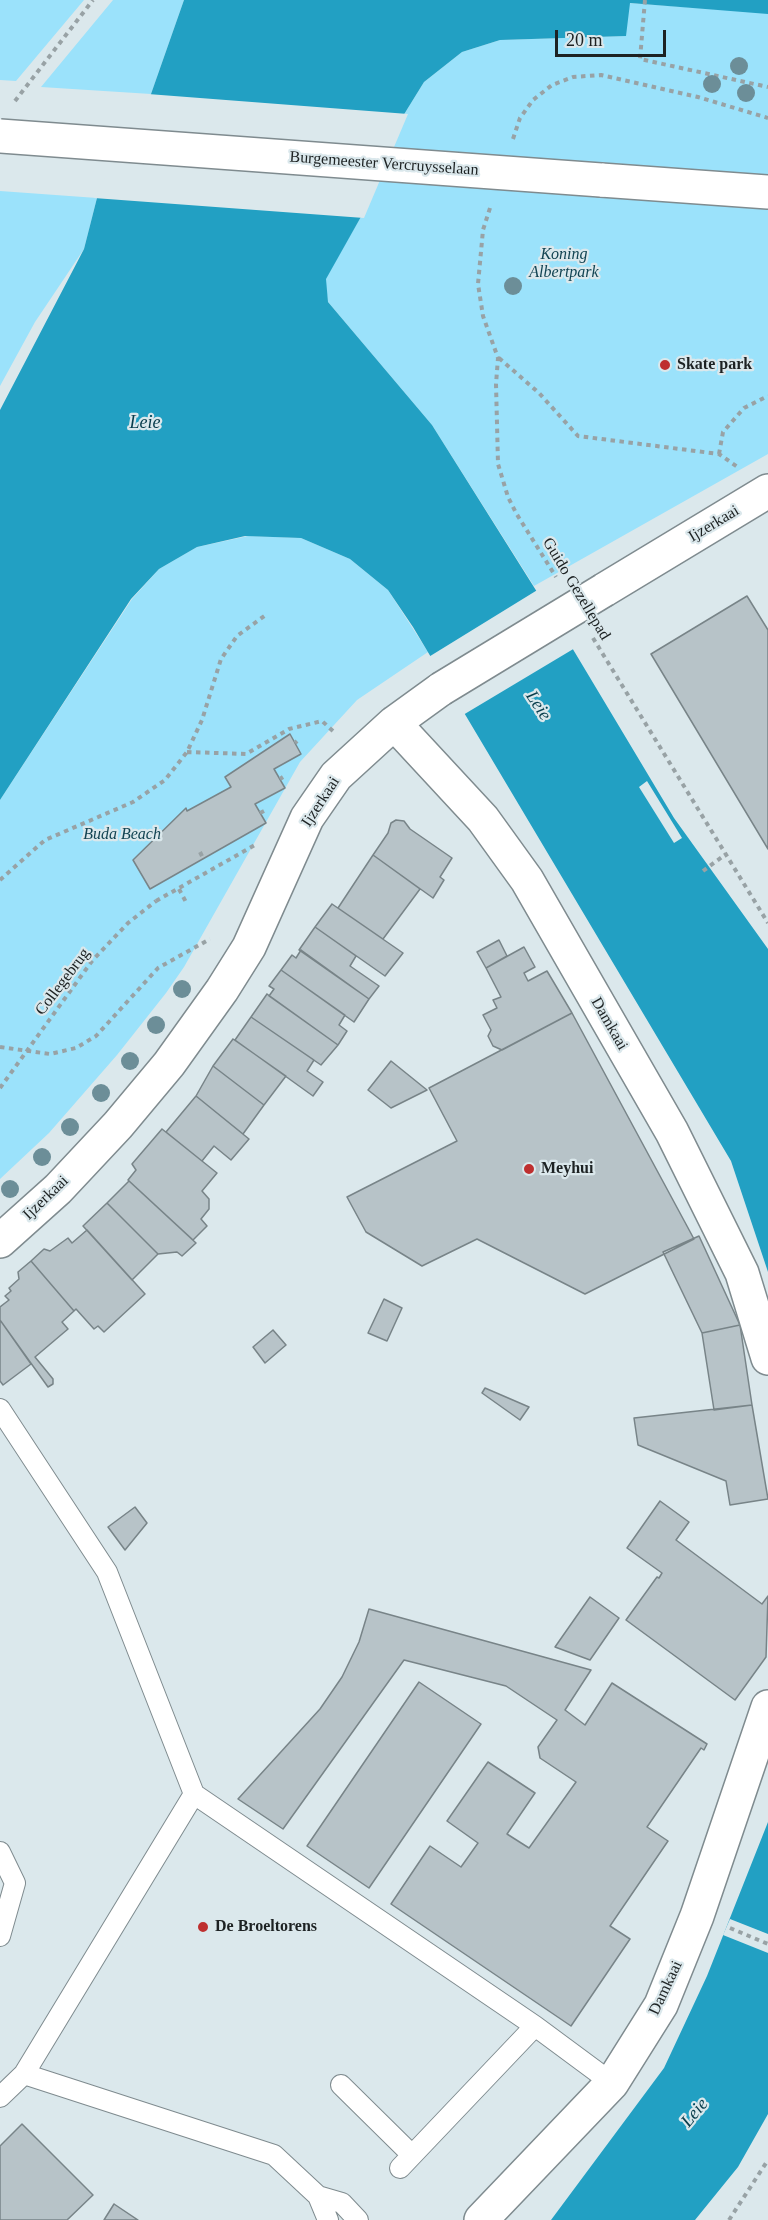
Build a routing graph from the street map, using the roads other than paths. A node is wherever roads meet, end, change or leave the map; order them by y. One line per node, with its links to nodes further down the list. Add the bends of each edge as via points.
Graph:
1 (0, 136): 2 (street, Burgemeester Vercruysselaan, bridge)
2 (768, 192)
3 (762, 495): 4 (street, Ijzerkaai, bridge, via 441,689)
4 (394, 723): 5 (street, Ijzerkaai, via 336,776 307,818 249,947 175,1054 118,1125 58,1189); 6 (street, Damkaai, via 483,819 527,880 672,1132 742,1273)
5 (0, 1241)
6 (768, 1358)
7 (0, 1409): 9 (lane, via 107,1572)
8 (768, 1707): 14 (street, Damkaai, via 697,1916 661,2005)
9 (194, 1794): 12 (lane); 13 (lane)
10 (0, 1852): 11 (lane, via 15,1883)
11 (0, 1936)
12 (535, 2026): 14 (lane); 15 (lane, via 406,2162)
13 (24, 2074): 16 (lane); 17 (lane, via 273,2155)
14 (612, 2084): 20 (street, Damkaai)
15 (341, 2085)
16 (0, 2097)
17 (318, 2196): 18 (lane); 19 (lane, via 342,2203)
18 (328, 2220)
19 (358, 2220)
20 (481, 2220)

